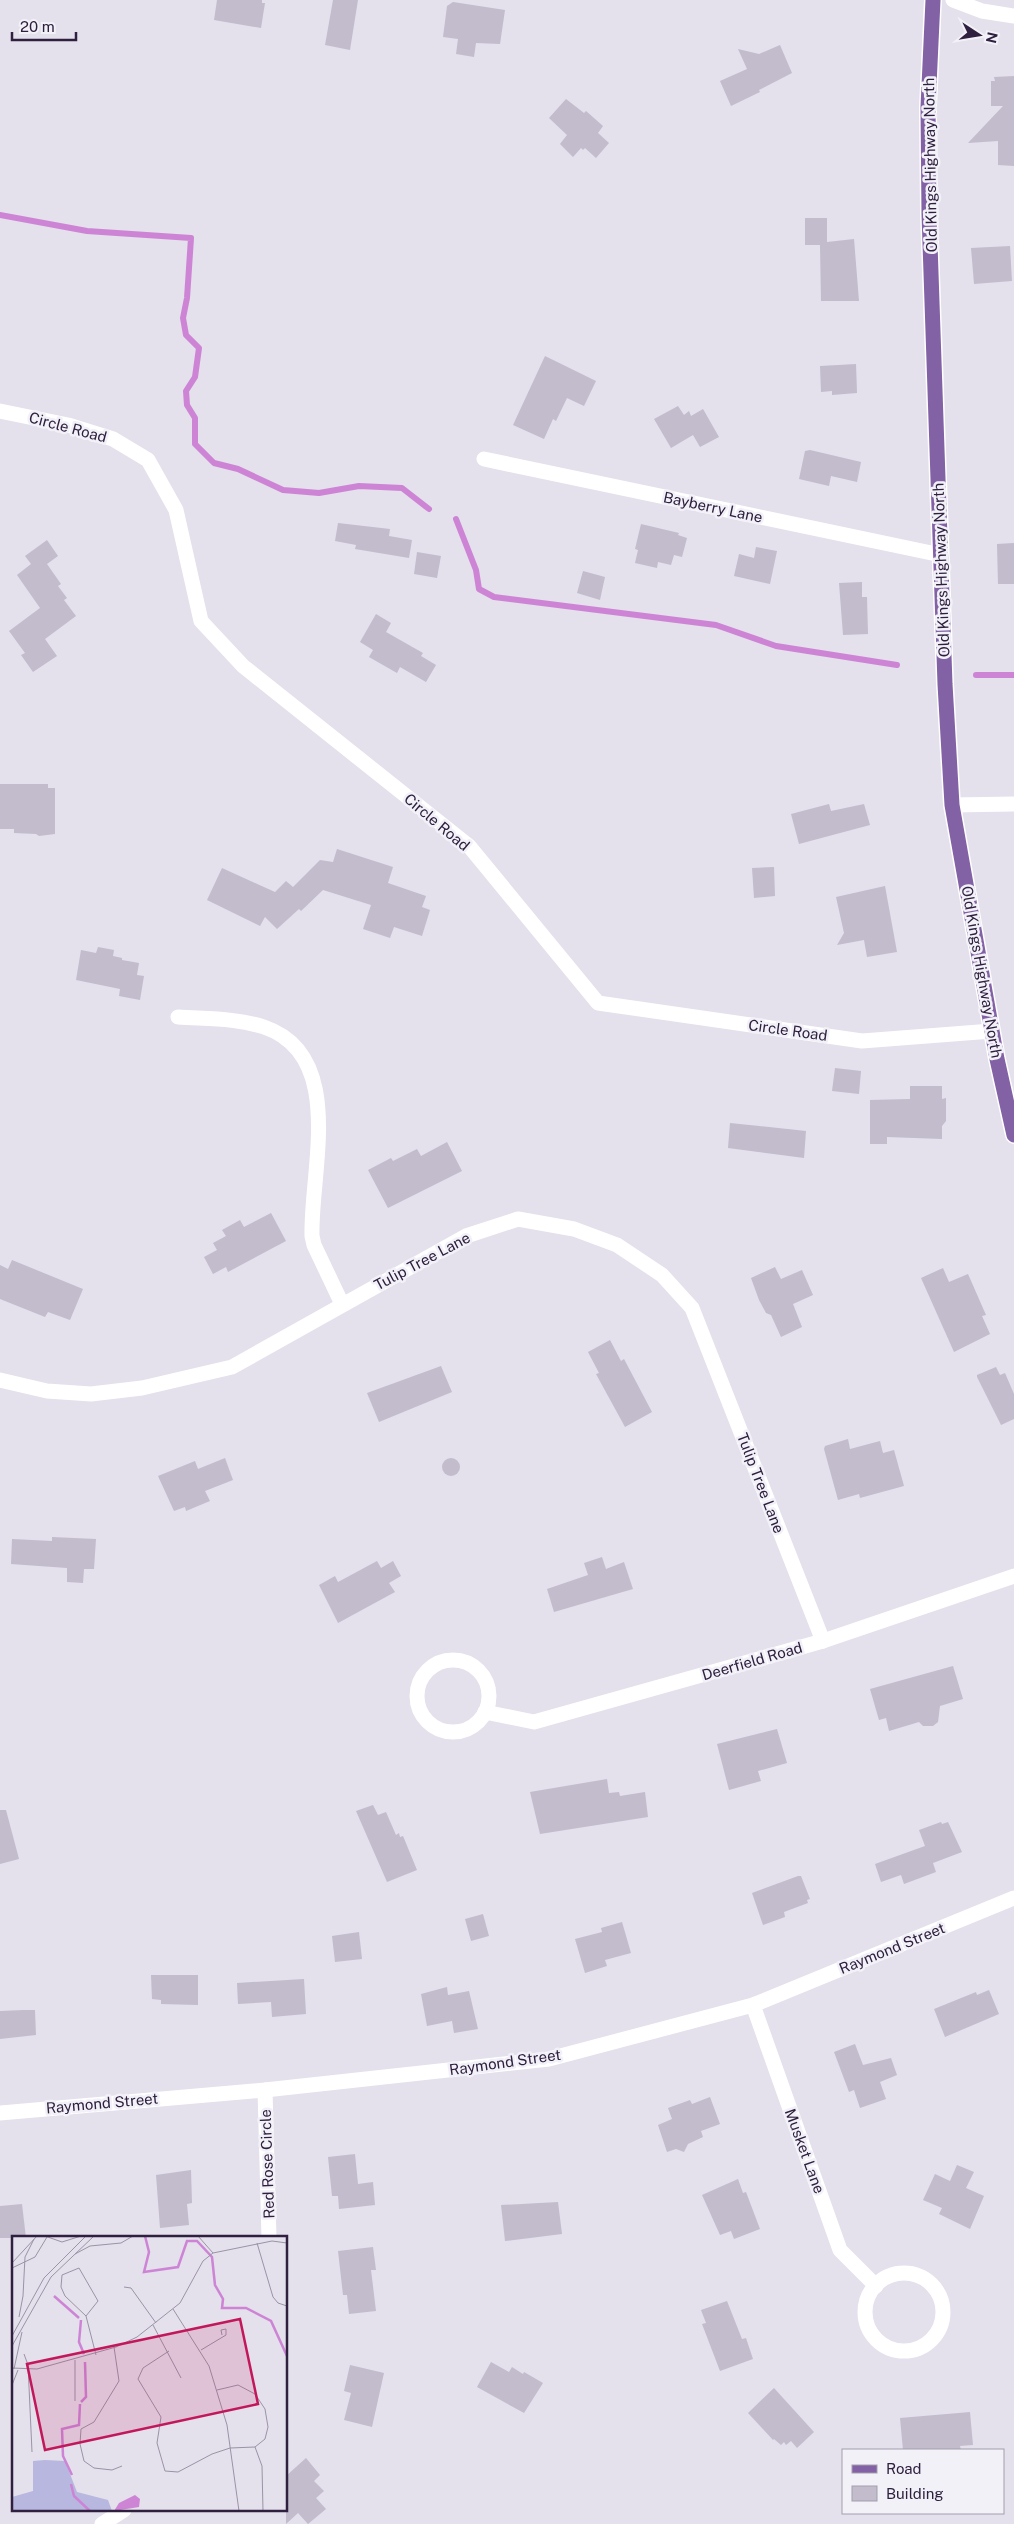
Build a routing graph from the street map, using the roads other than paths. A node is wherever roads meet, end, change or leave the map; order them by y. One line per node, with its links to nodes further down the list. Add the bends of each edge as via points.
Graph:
1 (933, 0): 6 (main road, Old Kings Highway North, via 928,136)
2 (953, 0): 3 (street, via 982,11)
3 (1014, 16)
4 (0, 411): 10 (street, Circle Road, via 68,424 113,439 148,460 176,510 201,620 243,666 469,846 598,1003 862,1041)
5 (484, 459): 6 (street, Bayberry Lane)
6 (941, 555): 8 (main road, Old Kings Highway North)
7 (1014, 804): 8 (street)
8 (952, 805): 10 (main road, Old Kings Highway North)
9 (178, 1017): 12 (street, via 262,1026 287,1038 306,1060 312,1073 319,1123 312,1236)
10 (992, 1031): 11 (main road, Old Kings Highway North)
11 (1014, 1135)
12 (342, 1304): 13 (street, Tulip Tree Lane, via 232,1367 142,1388 91,1394 46,1391); 15 (street, Tulip Tree Lane, via 466,1236 518,1219 574,1229 617,1245 662,1275 692,1308)
13 (0, 1380)
14 (1014, 1576): 15 (street, Deerfield Road)
15 (822, 1641): 16 (street, Deerfield Road, via 534,1722)
16 (485, 1712): 16 (street, via 489,1699 487,1685 469,1664 455,1660 441,1662 421,1680 417,1694 419,1708 437,1729 465,1731 477,1724)
17 (1014, 1898): 18 (street, Raymond Street)
18 (752, 2006): 19 (street, Raymond Street, via 549,2059); 22 (street, Musket Lane, via 840,2250)
19 (265, 2090): 20 (street, Raymond Street); 21 (street, Red Rose Circle)
20 (0, 2113)
21 (269, 2236)
22 (876, 2286): 22 (street, via 867,2299 865,2314 869,2329 878,2341 890,2349 905,2351 920,2348 933,2339 943,2311 940,2296 931,2284 918,2276 902,2273 888,2277)
23 (121, 2512): 24 (street)
24 (102, 2524)

